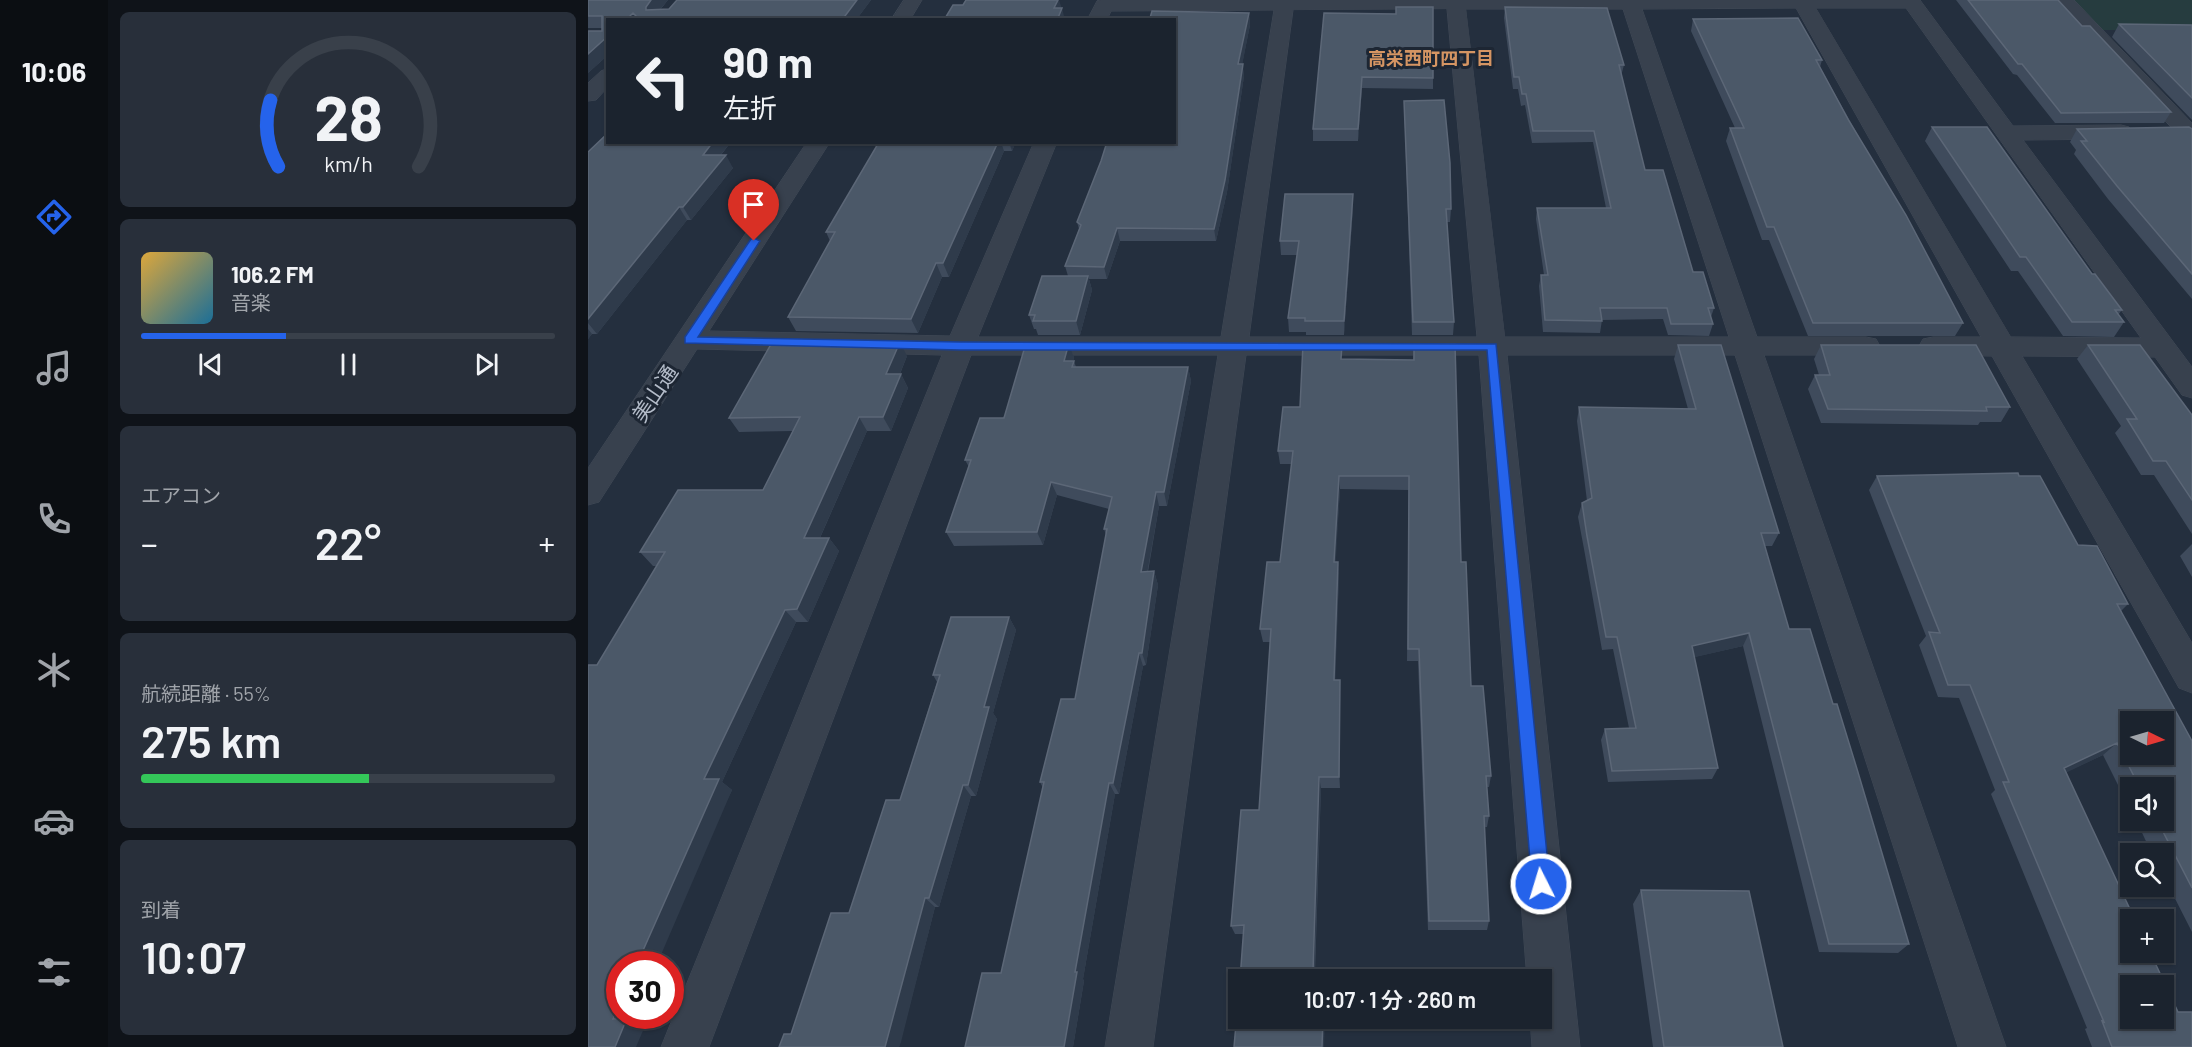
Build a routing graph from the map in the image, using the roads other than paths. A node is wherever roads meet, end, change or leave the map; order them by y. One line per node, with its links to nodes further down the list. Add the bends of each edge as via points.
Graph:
1 (913, 0): 8 (street)
2 (2063, 0): 13 (street)
3 (1910, 1): 4 (street); 12 (street)
4 (1803, 3): 6 (street); 20 (street)
5 (1456, 4): 6 (street); 7 (street); 18 (street)
6 (1631, 4): 19 (street)
7 (1284, 5): 9 (street, via 1104,5); 21 (street)
8 (901, 18)
9 (1098, 18)
10 (606, 77): 11 (street)
11 (588, 95)
12 (2006, 133): 13 (street); 22 (street)
13 (2190, 133)
14 (818, 144): 16 (street, 美山通)
15 (1045, 144): 17 (street)
16 (689, 340): 17 (street); 24 (street, 美山通)
17 (960, 346): 21 (street); 26 (street)
18 (1492, 346): 19 (street); 21 (street); 28 (street)
19 (1745, 346): 20 (street); 29 (street)
20 (2000, 346): 22 (street); 25 (street)
21 (1232, 348): 27 (street)
22 (2162, 348): 23 (street)
23 (2192, 388)
24 (588, 493)
25 (2192, 677)
26 (686, 1047)
27 (1129, 1047)
28 (1556, 1047)
29 (1982, 1047)

